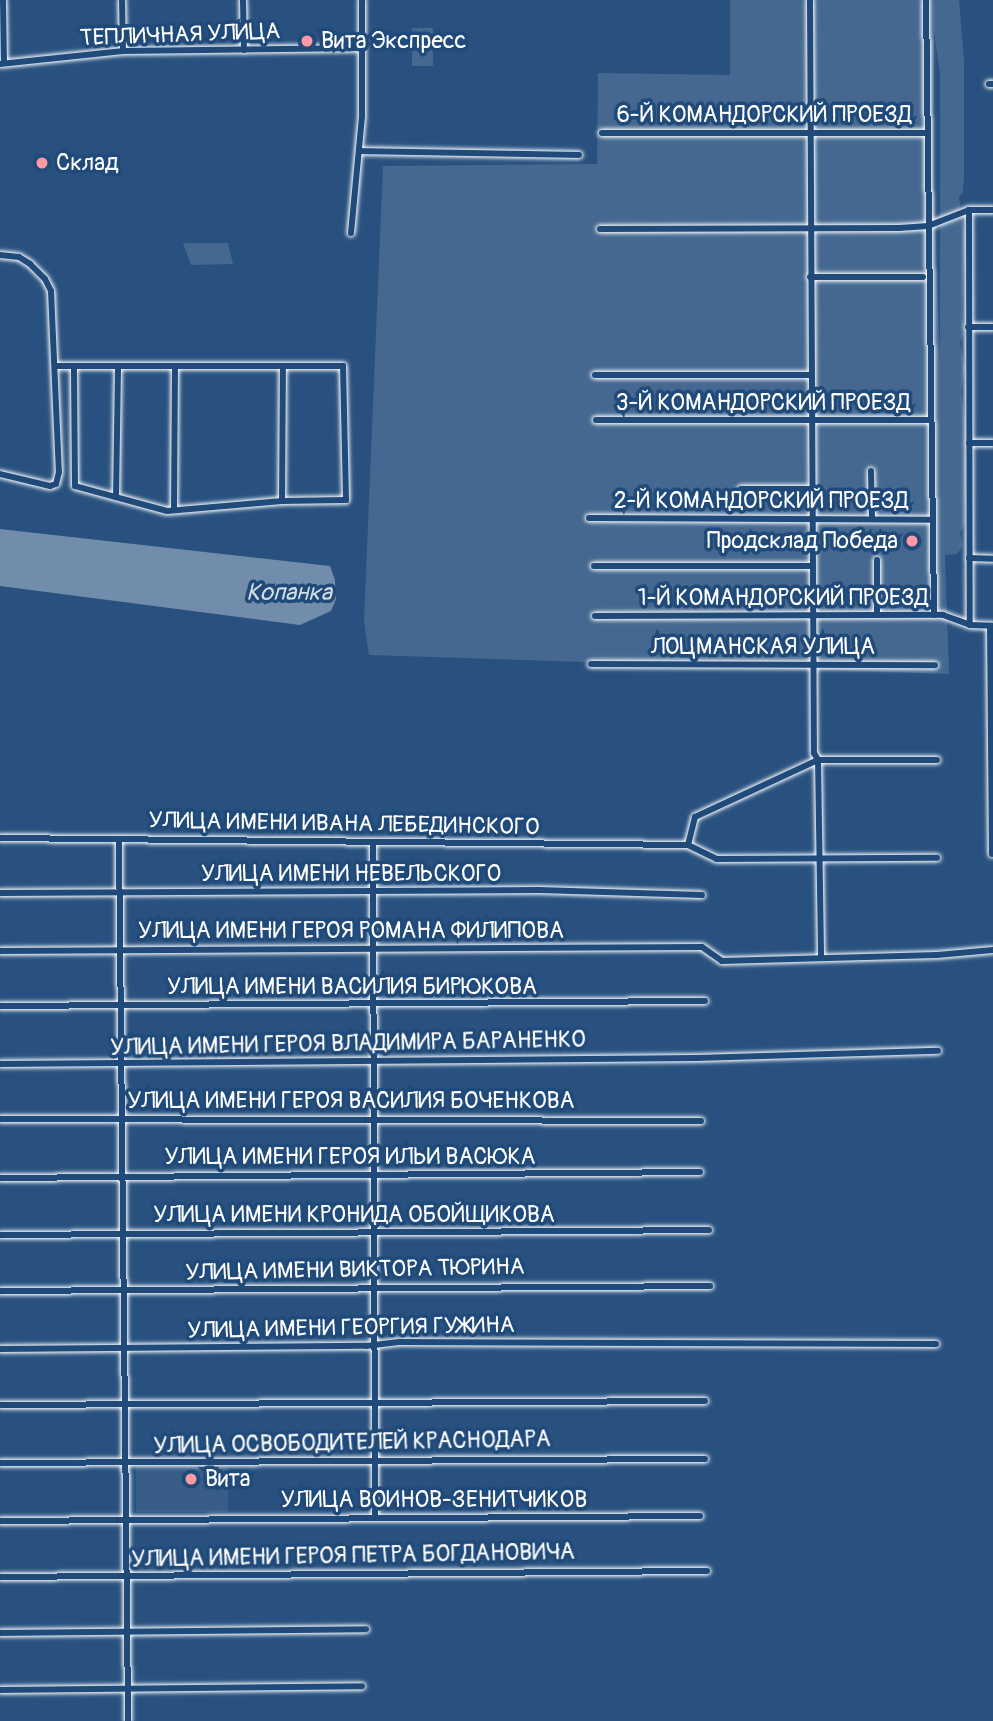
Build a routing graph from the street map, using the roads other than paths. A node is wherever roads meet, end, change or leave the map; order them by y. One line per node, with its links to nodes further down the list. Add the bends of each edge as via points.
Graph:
1 (3, 0): 10 (street)
2 (122, 0): 9 (street)
3 (243, 0): 8 (street)
4 (362, 0): 7 (street)
5 (810, 0): 11 (street)
6 (926, 0): 12 (street)
7 (362, 48): 8 (street, ТЕПЛИЧНАЯ УЛИЦА); 14 (street)
8 (244, 50): 9 (street, ТЕПЛИЧНАЯ УЛИЦА)
9 (123, 51): 10 (street, ТЕПЛИЧНАЯ УЛИЦА)
10 (2, 64)
11 (810, 132): 12 (street, 6-Й КОМАНДОРСКИЙ ПРОЕЗД); 13 (street, 6-Й КОМАНДОРСКИЙ ПРОЕЗД); 20 (street)
12 (927, 132): 18 (street)
13 (602, 133)
14 (359, 151): 15 (street); 21 (street)
15 (579, 155)
16 (969, 210): 17 (street); 18 (street); 25 (street)
17 (993, 210)
18 (928, 226): 20 (street); 36 (street)
19 (600, 229): 20 (street)
20 (811, 229): 23 (street)
21 (351, 233)
22 (0, 255): 27 (street, via 19,257 46,279 51,291)
23 (810, 277): 24 (street); 33 (street)
24 (923, 277)
25 (968, 327): 26 (street); 37 (street)
26 (993, 327)
27 (55, 366): 31 (street); 40 (street, via 56,484)
28 (283, 366): 30 (street); 44 (street); 44 (street, via 343,366 346,500)
29 (118, 367): 30 (street); 31 (street); 43 (street)
30 (175, 367): 45 (street)
31 (74, 368): 43 (street, via 75,486)
32 (595, 375): 33 (street)
33 (811, 375): 35 (street)
34 (596, 421): 35 (street, 3-Й КОМАНДОРСКИЙ ПРОЕЗД)
35 (811, 421): 36 (street, 3-Й КОМАНДОРСКИЙ ПРОЕЗД); 42 (street)
36 (930, 421): 49 (street)
37 (969, 443): 38 (street); 50 (street)
38 (993, 443)
39 (871, 471): 48 (street)
40 (0, 474)
41 (741, 489): 42 (street)
42 (812, 489): 47 (street)
43 (116, 497): 45 (street)
44 (282, 501): 45 (street)
45 (174, 510)
46 (589, 518): 47 (street, 2-Й КОМАНДОРСКИЙ ПРОЕЗД)
47 (812, 518): 48 (street, 2-Й КОМАНДОРСКИЙ ПРОЕЗД); 54 (street)
48 (872, 518): 49 (street, 2-Й КОМАНДОРСКИЙ ПРОЕЗД)
49 (932, 520): 57 (street)
50 (969, 558): 51 (street); 59 (street)
51 (993, 559)
52 (877, 560): 56 (street)
53 (594, 566): 54 (street)
54 (812, 566): 55 (street)
55 (813, 614): 56 (street, 1-Й КОМАНДОРСКИЙ ПРОЕЗД); 58 (street, 1-Й КОМАНДОРСКИЙ ПРОЕЗД); 62 (street)
56 (877, 615): 57 (street, 1-Й КОМАНДОРСКИЙ ПРОЕЗД)
57 (934, 615): 59 (street, 1-Й КОМАНДОРСКИЙ ПРОЕЗД)
58 (595, 616)
59 (970, 625): 60 (street, 1-Й КОМАНДОРСКИЙ ПРОЕЗД)
60 (991, 626): 70 (street)
61 (591, 664): 62 (street, ЛОЦМАНСКАЯ УЛИЦА)
62 (813, 665): 63 (street, ЛОЦМАНСКАЯ УЛИЦА); 64 (street, via 814,753)
63 (935, 665)
64 (818, 760): 65 (street); 69 (street, via 695,817); 72 (street)
65 (937, 760)
66 (0, 838): 67 (street, УЛИЦА ИМЕНИ ИВАНА ЛЕБЕДИНСКОГО)
67 (119, 840): 68 (street, УЛИЦА ИМЕНИ ИВАНА ЛЕБЕДИНСКОГО); 75 (street)
68 (373, 842): 69 (street, УЛИЦА ИМЕНИ ИВАНА ЛЕБЕДИНСКОГО); 73 (street)
69 (688, 845): 72 (street, via 717,859)
70 (992, 854)
71 (937, 858): 72 (street)
72 (818, 859): 81 (street)
73 (374, 891): 75 (street, УЛИЦА ИМЕНИ НЕВЕЛЬСКОГО); 76 (street, УЛИЦА ИМЕНИ НЕВЕЛЬСКОГО); 77 (street)
74 (0, 893): 75 (street, УЛИЦА ИМЕНИ НЕВЕЛЬСКОГО)
75 (119, 893): 78 (street)
76 (702, 895)
77 (373, 948): 78 (street, УЛИЦА ИМЕНИ ГЕРОЯ РОМАНА ФИЛИПОВА); 81 (street, УЛИЦА ИМЕНИ ГЕРОЯ РОМАНА ФИЛИПОВА, via 702,947 722,961); 83 (street)
78 (120, 950): 80 (street, УЛИЦА ИМЕНИ ГЕРОЯ РОМАНА ФИЛИПОВА); 85 (street)
79 (993, 950): 81 (street)
80 (0, 951)
81 (821, 958)
82 (705, 1001): 83 (street, УЛИЦА ИМЕНИ ВАСИЛИЯ БИРЮКОВА)
83 (374, 1004): 85 (street, УЛИЦА ИМЕНИ ВАСИЛИЯ БИРЮКОВА); 87 (street)
84 (0, 1006): 85 (street, УЛИЦА ИМЕНИ ВАСИЛИЯ БИРЮКОВА)
85 (121, 1006): 88 (street)
86 (938, 1051): 87 (street, УЛИЦА ИМЕНИ ГЕРОЯ ВЛАДИМИРА БАРАНЕНКО)
87 (374, 1061): 88 (street, УЛИЦА ИМЕНИ ГЕРОЯ ВЛАДИМИРА БАРАНЕНКО); 92 (street)
88 (122, 1063): 89 (street, УЛИЦА ИМЕНИ ГЕРОЯ ВЛАДИМИРА БАРАНЕНКО); 90 (street)
89 (0, 1064)
90 (122, 1117): 91 (street, УЛИЦА ИМЕНИ ГЕРОЯ ВАСИЛИЯ БОЧЕНКОВА); 92 (street, УЛИЦА ИМЕНИ ГЕРОЯ ВАСИЛИЯ БОЧЕНКОВА); 96 (street)
91 (0, 1119)
92 (374, 1119): 93 (street, УЛИЦА ИМЕНИ ГЕРОЯ ВАСИЛИЯ БОЧЕНКОВА); 95 (street)
93 (701, 1121)
94 (700, 1172): 95 (street, УЛИЦА ИМЕНИ ГЕРОЯ ИЛЬИ ВАСЮКА)
95 (374, 1175): 96 (street, УЛИЦА ИМЕНИ ГЕРОЯ ИЛЬИ ВАСЮКА); 99 (street)
96 (123, 1177): 97 (street, УЛИЦА ИМЕНИ ГЕРОЯ ИЛЬИ ВАСЮКА); 100 (street)
97 (0, 1178)
98 (709, 1230): 99 (street, УЛИЦА ИМЕНИ КРОНИДА ОБОЙЩИКОВА)
99 (374, 1232): 100 (street, УЛИЦА ИМЕНИ КРОНИДА ОБОЙЩИКОВА); 103 (street)
100 (124, 1234): 101 (street, УЛИЦА ИМЕНИ КРОНИДА ОБОЙЩИКОВА); 104 (street)
101 (0, 1235)
102 (710, 1286): 103 (street, УЛИЦА ИМЕНИ ВИКТОРА ТЮРИНА)
103 (374, 1289): 104 (street, УЛИЦА ИМЕНИ ВИКТОРА ТЮРИНА); 107 (street)
104 (124, 1290): 105 (street, УЛИЦА ИМЕНИ ВИКТОРА ТЮРИНА); 109 (street)
105 (0, 1291)
106 (936, 1344): 107 (street, УЛИЦА ИМЕНИ ГЕОРГИЯ ГУЖИНА)
107 (374, 1345): 109 (street, УЛИЦА ИМЕНИ ГЕОРГИЯ ГУЖИНА); 111 (street)
108 (0, 1349): 109 (street, УЛИЦА ИМЕНИ ГЕОРГИЯ ГУЖИНА)
109 (125, 1349): 113 (street)
110 (705, 1402): 111 (street)
111 (374, 1403): 113 (street); 114 (street)
112 (0, 1405): 113 (street)
113 (125, 1405): 117 (street)
114 (374, 1459): 115 (street, УЛИЦА ОСВОБОДИТЕЛЕЙ КРАСНОДАРА); 117 (street, УЛИЦА ОСВОБОДИТЕЛЕЙ КРАСНОДАРА); 119 (street)
115 (705, 1459)
116 (0, 1463): 117 (street, УЛИЦА ОСВОБОДИТЕЛЕЙ КРАСНОДАРА)
117 (126, 1463): 121 (street)
118 (700, 1516): 119 (street, УЛИЦА ВОИНОВ-ЗЕНИТЧИКОВ)
119 (374, 1517): 121 (street, УЛИЦА ВОИНОВ-ЗЕНИТЧИКОВ)
120 (0, 1521): 121 (street, УЛИЦА ВОИНОВ-ЗЕНИТЧИКОВ)
121 (126, 1521): 123 (street)
122 (707, 1571): 123 (street, УЛИЦА ИМЕНИ ГЕРОЯ ПЕТРА БОГДАНОВИЧА)
123 (127, 1576): 124 (street, УЛИЦА ИМЕНИ ГЕРОЯ ПЕТРА БОГДАНОВИЧА); 126 (street)
124 (0, 1577)
125 (366, 1629): 126 (street)
126 (128, 1632): 127 (street); 129 (street)
127 (0, 1633)
128 (362, 1686): 129 (street)
129 (128, 1689): 130 (street); 131 (street)
130 (0, 1690)
131 (128, 1721)

